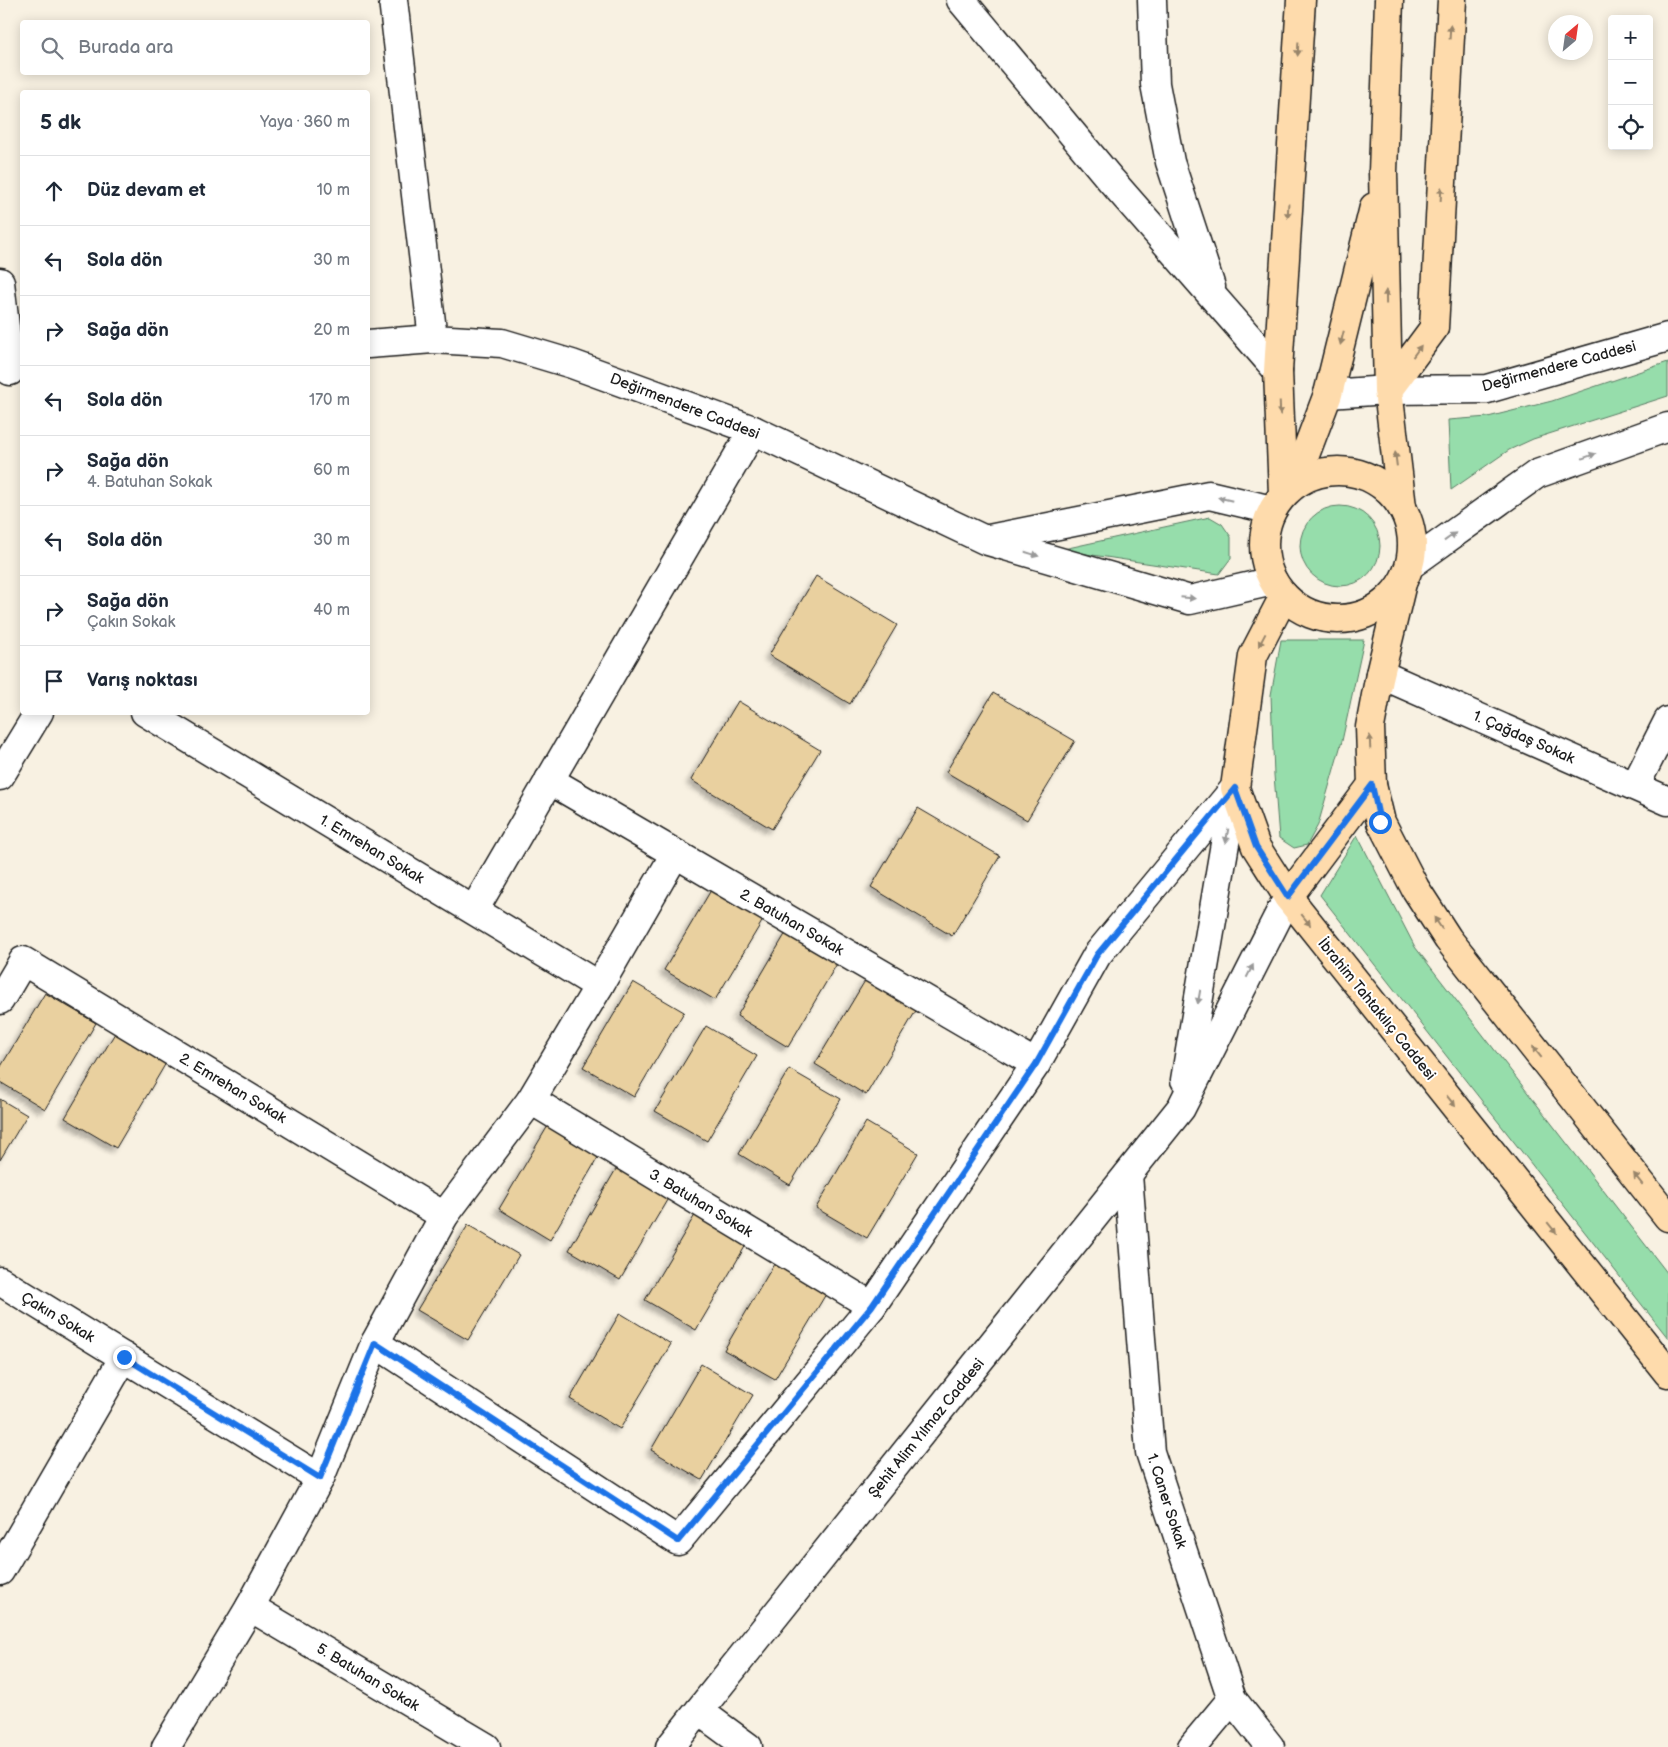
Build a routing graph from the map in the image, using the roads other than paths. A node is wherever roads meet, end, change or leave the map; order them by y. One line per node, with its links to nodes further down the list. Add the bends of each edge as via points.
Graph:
1 (392, 0): 11 (street)
2 (961, 0): 9 (street, via 1110,179)
3 (1152, 0): 9 (street, via 1155,84 1170,162)
4 (1300, 0): 14 (main road, one-way to 14)
5 (1388, 0): 7 (main road)
6 (1452, 0): 15 (main road, one-way to 6, via 1434,328)
7 (1383, 172): 15 (main road, one-way to 7); 16 (main road, one-way to 16)
8 (0, 282): 13 (street)
9 (1215, 297): 14 (street)
10 (1668, 336): 15 (street, Değirmendere Caddesi, via 1487,389)
11 (433, 339): 12 (street, Değirmendere Caddesi); 18 (street, Değirmendere Caddesi, via 502,343 572,364)
12 (370, 344)
13 (11, 371)
14 (1278, 371): 19 (main road, one-way to 19)
15 (1388, 390): 16 (street, Değirmendere Caddesi); 20 (main road, one-way to 15)
16 (1328, 394): 19 (main road)
17 (1668, 427): 22 (street, one-way to 17, via 1537,474)
18 (752, 430): 21 (street, Değirmendere Caddesi); 29 (street)
19 (1283, 496): 20 (main road, via 1308,477 1343,470 1377,482); 21 (street, one-way to 21, via 1209,495); 23 (main road, via 1265,527 1263,546 1266,564)
20 (1402, 507): 22 (main road, via 1410,525 1413,545)
21 (985, 540): 23 (street, Değirmendere Caddesi, one-way to 23, via 1190,600)
22 (1406, 574): 23 (main road, via 1390,598 1374,610 1336,620 1300,609); 24 (main road)
23 (1279, 589): 32 (main road, İbrahim Tahtakılıç Caddesi, one-way to 32, via 1253,656)
24 (1380, 674): 30 (main road, one-way to 24, via 1370,727); 31 (street, 1. Çağdaş Sokak)
25 (37, 715): 28 (street)
26 (150, 715): 36 (street, 1. Emrehan Sokak)
27 (1668, 721): 31 (street)
28 (0, 776)
29 (549, 780): 34 (street, 2. Batuhan Sokak); 36 (street)
30 (1372, 785): 35 (main road); 44 (main road, one-way to 30, via 1448,939 1415,888 1380,822)
31 (1635, 786): 33 (street, 1. Çağdaş Sokak)
32 (1235, 788): 35 (main road, İbrahim Tahtakılıç Caddesi, via 1256,847); 39 (street, via 1097,955); 41 (street, one-way to 41)
33 (1668, 801)
34 (675, 854): 37 (street); 39 (street, 2. Batuhan Sokak)
35 (1288, 897): 41 (street, Şehit Alim Yılmaz Caddesi, one-way to 35); 49 (main road, İbrahim Tahtakılıç Caddesi, one-way to 49)
36 (474, 910): 37 (street, 1. Emrehan Sokak)
37 (600, 986): 40 (street)
38 (0, 1000): 43 (street, 2. Emrehan Sokak, via 23,961)
39 (1036, 1064): 46 (street)
40 (530, 1100): 43 (street); 46 (street, 3. Batuhan Sokak)
41 (1181, 1108): 42 (street, Şehit Alim Yılmaz Caddesi)
42 (1128, 1175): 53 (street, 1. Caner Sokak, via 1150,1452); 54 (street, Şehit Alim Yılmaz Caddesi)
43 (444, 1216): 47 (street)
44 (1668, 1217)
45 (0, 1281): 48 (street, Çakın Sokak)
46 (872, 1306): 47 (street, via 678,1541)
47 (375, 1343): 50 (street)
48 (124, 1357): 50 (street, Çakın Sokak); 51 (street)
49 (1668, 1373)
50 (320, 1478): 52 (street)
51 (0, 1571)
52 (250, 1607): 55 (street); 56 (street, 5. Batuhan Sokak)
53 (1232, 1699): 59 (street); 60 (street, 1. Caner Sokak)
54 (699, 1711): 57 (street, Şehit Alim Yılmaz Caddesi); 58 (street)
55 (166, 1747)
56 (486, 1747)
57 (670, 1747)
58 (748, 1747)
59 (1192, 1747)
60 (1270, 1747)

